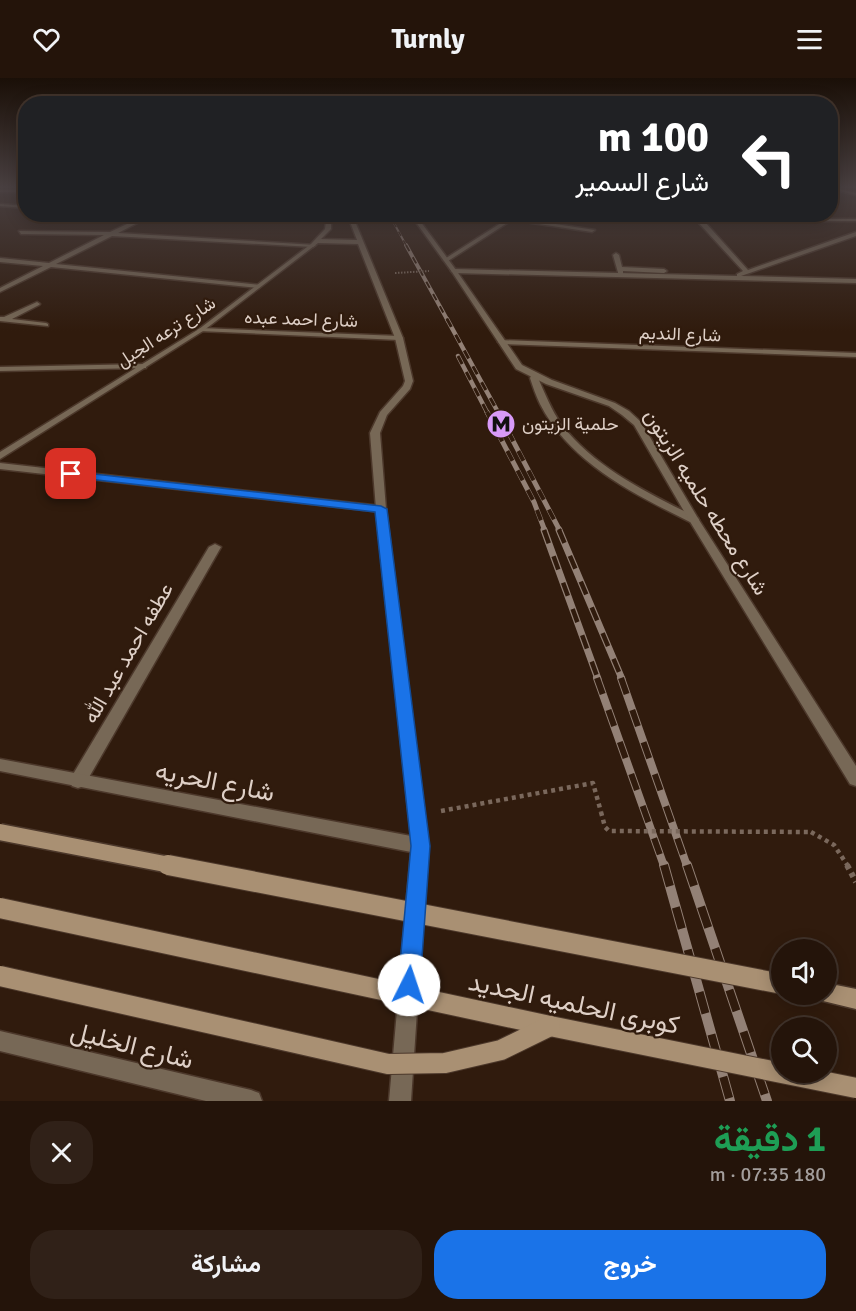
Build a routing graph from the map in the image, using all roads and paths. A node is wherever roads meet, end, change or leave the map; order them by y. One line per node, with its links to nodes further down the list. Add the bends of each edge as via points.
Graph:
1 (112, 235): 14 (street)
2 (130, 235): 10 (street)
3 (324, 235): 10 (street, شارع ترعه الجبل)
4 (358, 235): 9 (street)
5 (427, 235): 13 (street, شارع محطه حلميه الزيتون)
6 (487, 235): 13 (street)
7 (713, 235): 19 (street)
8 (854, 235): 19 (street)
9 (361, 242): 10 (street); 29 (street)
10 (315, 243): 23 (street, شارع ترعه الجبل)
11 (616, 255): 18 (street)
12 (0, 260): 14 (street)
13 (446, 260): 16 (street, شارع محطه حلميه الزيتون)
14 (51, 265): 23 (street); 24 (street)
15 (429, 270): 20 (path, bridge)
16 (454, 271): 18 (street); 30 (street, شارع محطه حلميه الزيتون)
17 (664, 271): 18 (street)
18 (620, 272): 21 (street)
19 (747, 272): 21 (street)
20 (395, 273)
21 (732, 278): 22 (street)
22 (856, 281)
23 (260, 286): 28 (street, شارع ترعه الجبل)
24 (0, 290)
25 (38, 304): 26 (street)
26 (2, 319): 27 (street)
27 (46, 325)
28 (201, 330): 29 (street, شارع احمد عبده); 32 (street, شارع ترعه الجبل)
29 (399, 338): 37 (street, via 409,381 383,414 375,433)
30 (502, 342): 31 (street, شارع النديم); 34 (street, شارع محطه حلميه الزيتون, via 519,367)
31 (856, 356)
32 (143, 366): 33 (street); 35 (street, شارع ترعه الجبل)
33 (0, 369)
34 (534, 378): 38 (street, via 553,420 574,444 644,495); 38 (street, شارع محطه حلميه الزيتون, via 610,402 627,412 638,424)
35 (0, 456)
36 (0, 466): 37 (street)
37 (381, 509): 43 (street)
38 (694, 520): 41 (street, شارع محطه حلميه الزيتون)
39 (215, 547): 42 (street, عطفه احمد عبد الله)
40 (0, 765): 42 (street, شارع الحريه)
41 (856, 779)
42 (78, 781): 45 (street, شارع الحريه)
43 (417, 815): 45 (street); 46 (path, bridge, via 593,783 605,827 614,831 811,831 834,843)
44 (0, 832): 49 (main road, bridge)
45 (420, 846): 56 (street)
46 (856, 882)
47 (0, 908): 52 (main road, كوبرى الحلميه الجديد, bridge)
48 (0, 976): 52 (main road, bridge, via 388,1064 445,1063 501,1050)
49 (771, 982)
50 (837, 995): 51 (main road)
51 (856, 999)
52 (550, 1026): 54 (main road, كوبرى الحلميه الجديد, bridge)
53 (0, 1041): 55 (street, شارع الخليل)
54 (856, 1088)
55 (251, 1101)
56 (400, 1101)

